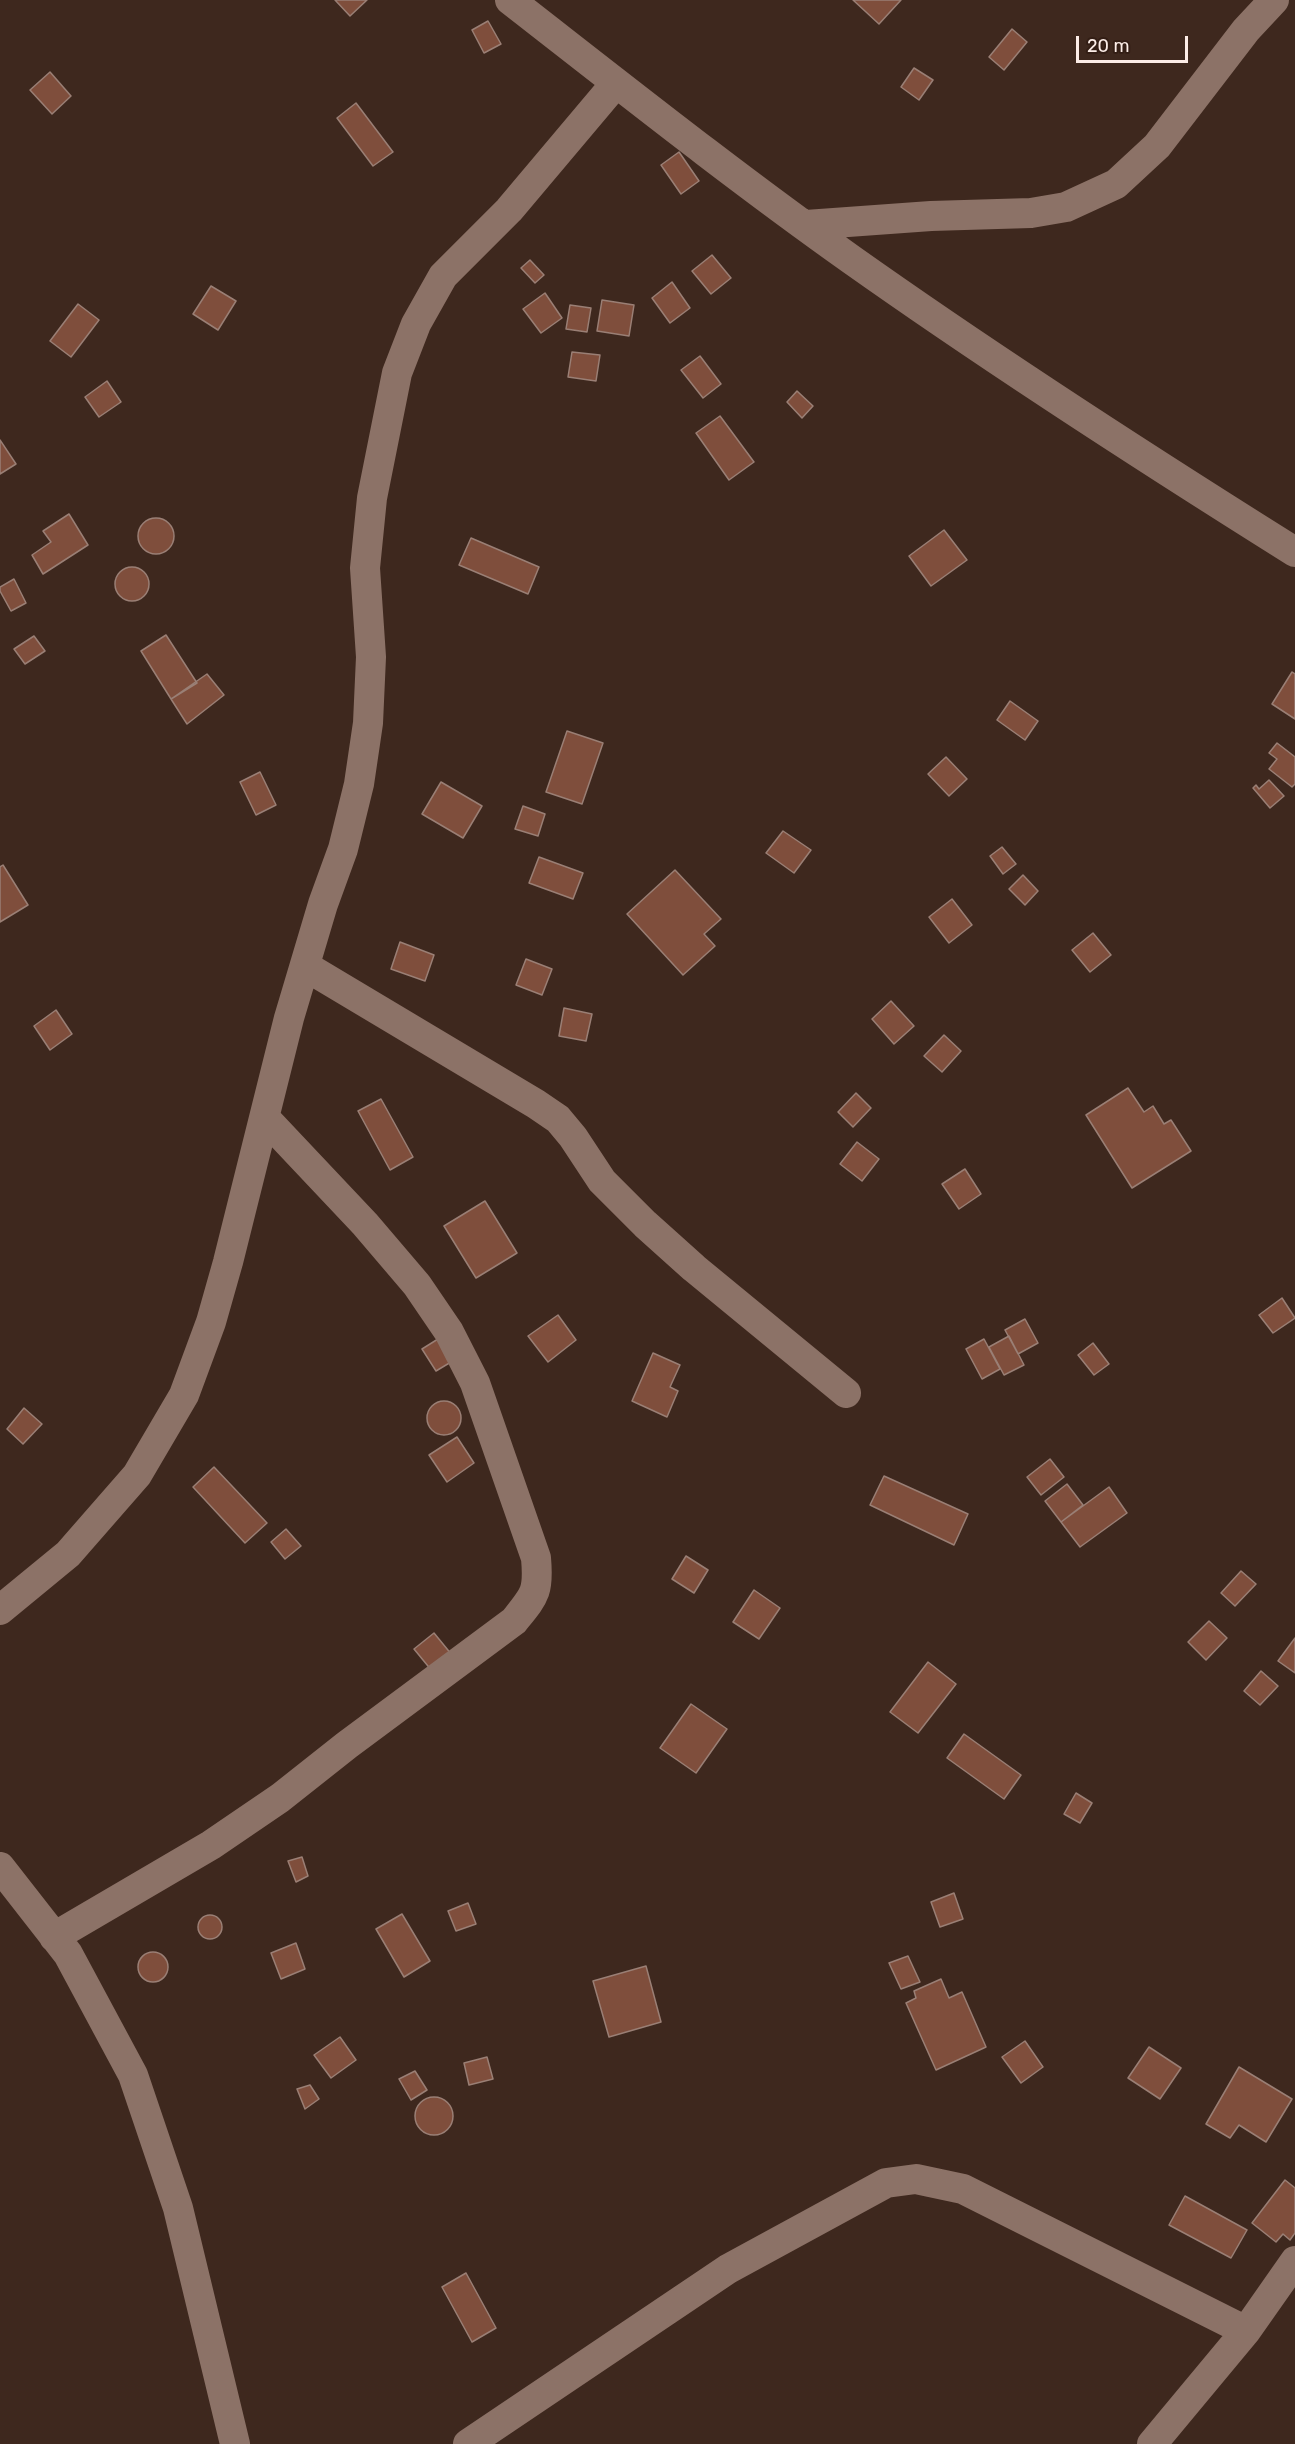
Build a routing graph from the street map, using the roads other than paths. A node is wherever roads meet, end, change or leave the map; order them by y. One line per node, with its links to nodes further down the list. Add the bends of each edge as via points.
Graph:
1 (510, 0): 3 (street)
2 (1274, 0): 4 (street, via 1246,30 1157,146 1116,184 1066,207 1031,213)
3 (615, 84): 4 (street); 6 (street, via 509,210 443,276 416,324 397,373 372,498 365,568 371,657 359,784 343,849)
4 (806, 225): 5 (street, via 1054,399)
5 (1295, 552)
6 (304, 966): 7 (street); 8 (street, via 558,1119 602,1181 645,1224)
7 (265, 1118): 9 (street, via 225,1272 184,1395 137,1475 68,1554); 11 (street, via 365,1224 449,1332 475,1383 536,1558 538,1582 533,1597 514,1621 280,1798 211,1845)
8 (846, 1393)
9 (0, 1610)
10 (0, 1867): 11 (street)
11 (54, 1937): 14 (street, via 68,1954 133,2075 178,2208)
12 (1295, 2260): 13 (street)
13 (1246, 2331): 15 (street, via 963,2189 916,2179 886,2183 728,2269); 16 (street)
14 (235, 2444)
15 (468, 2444)
16 (1152, 2444)

